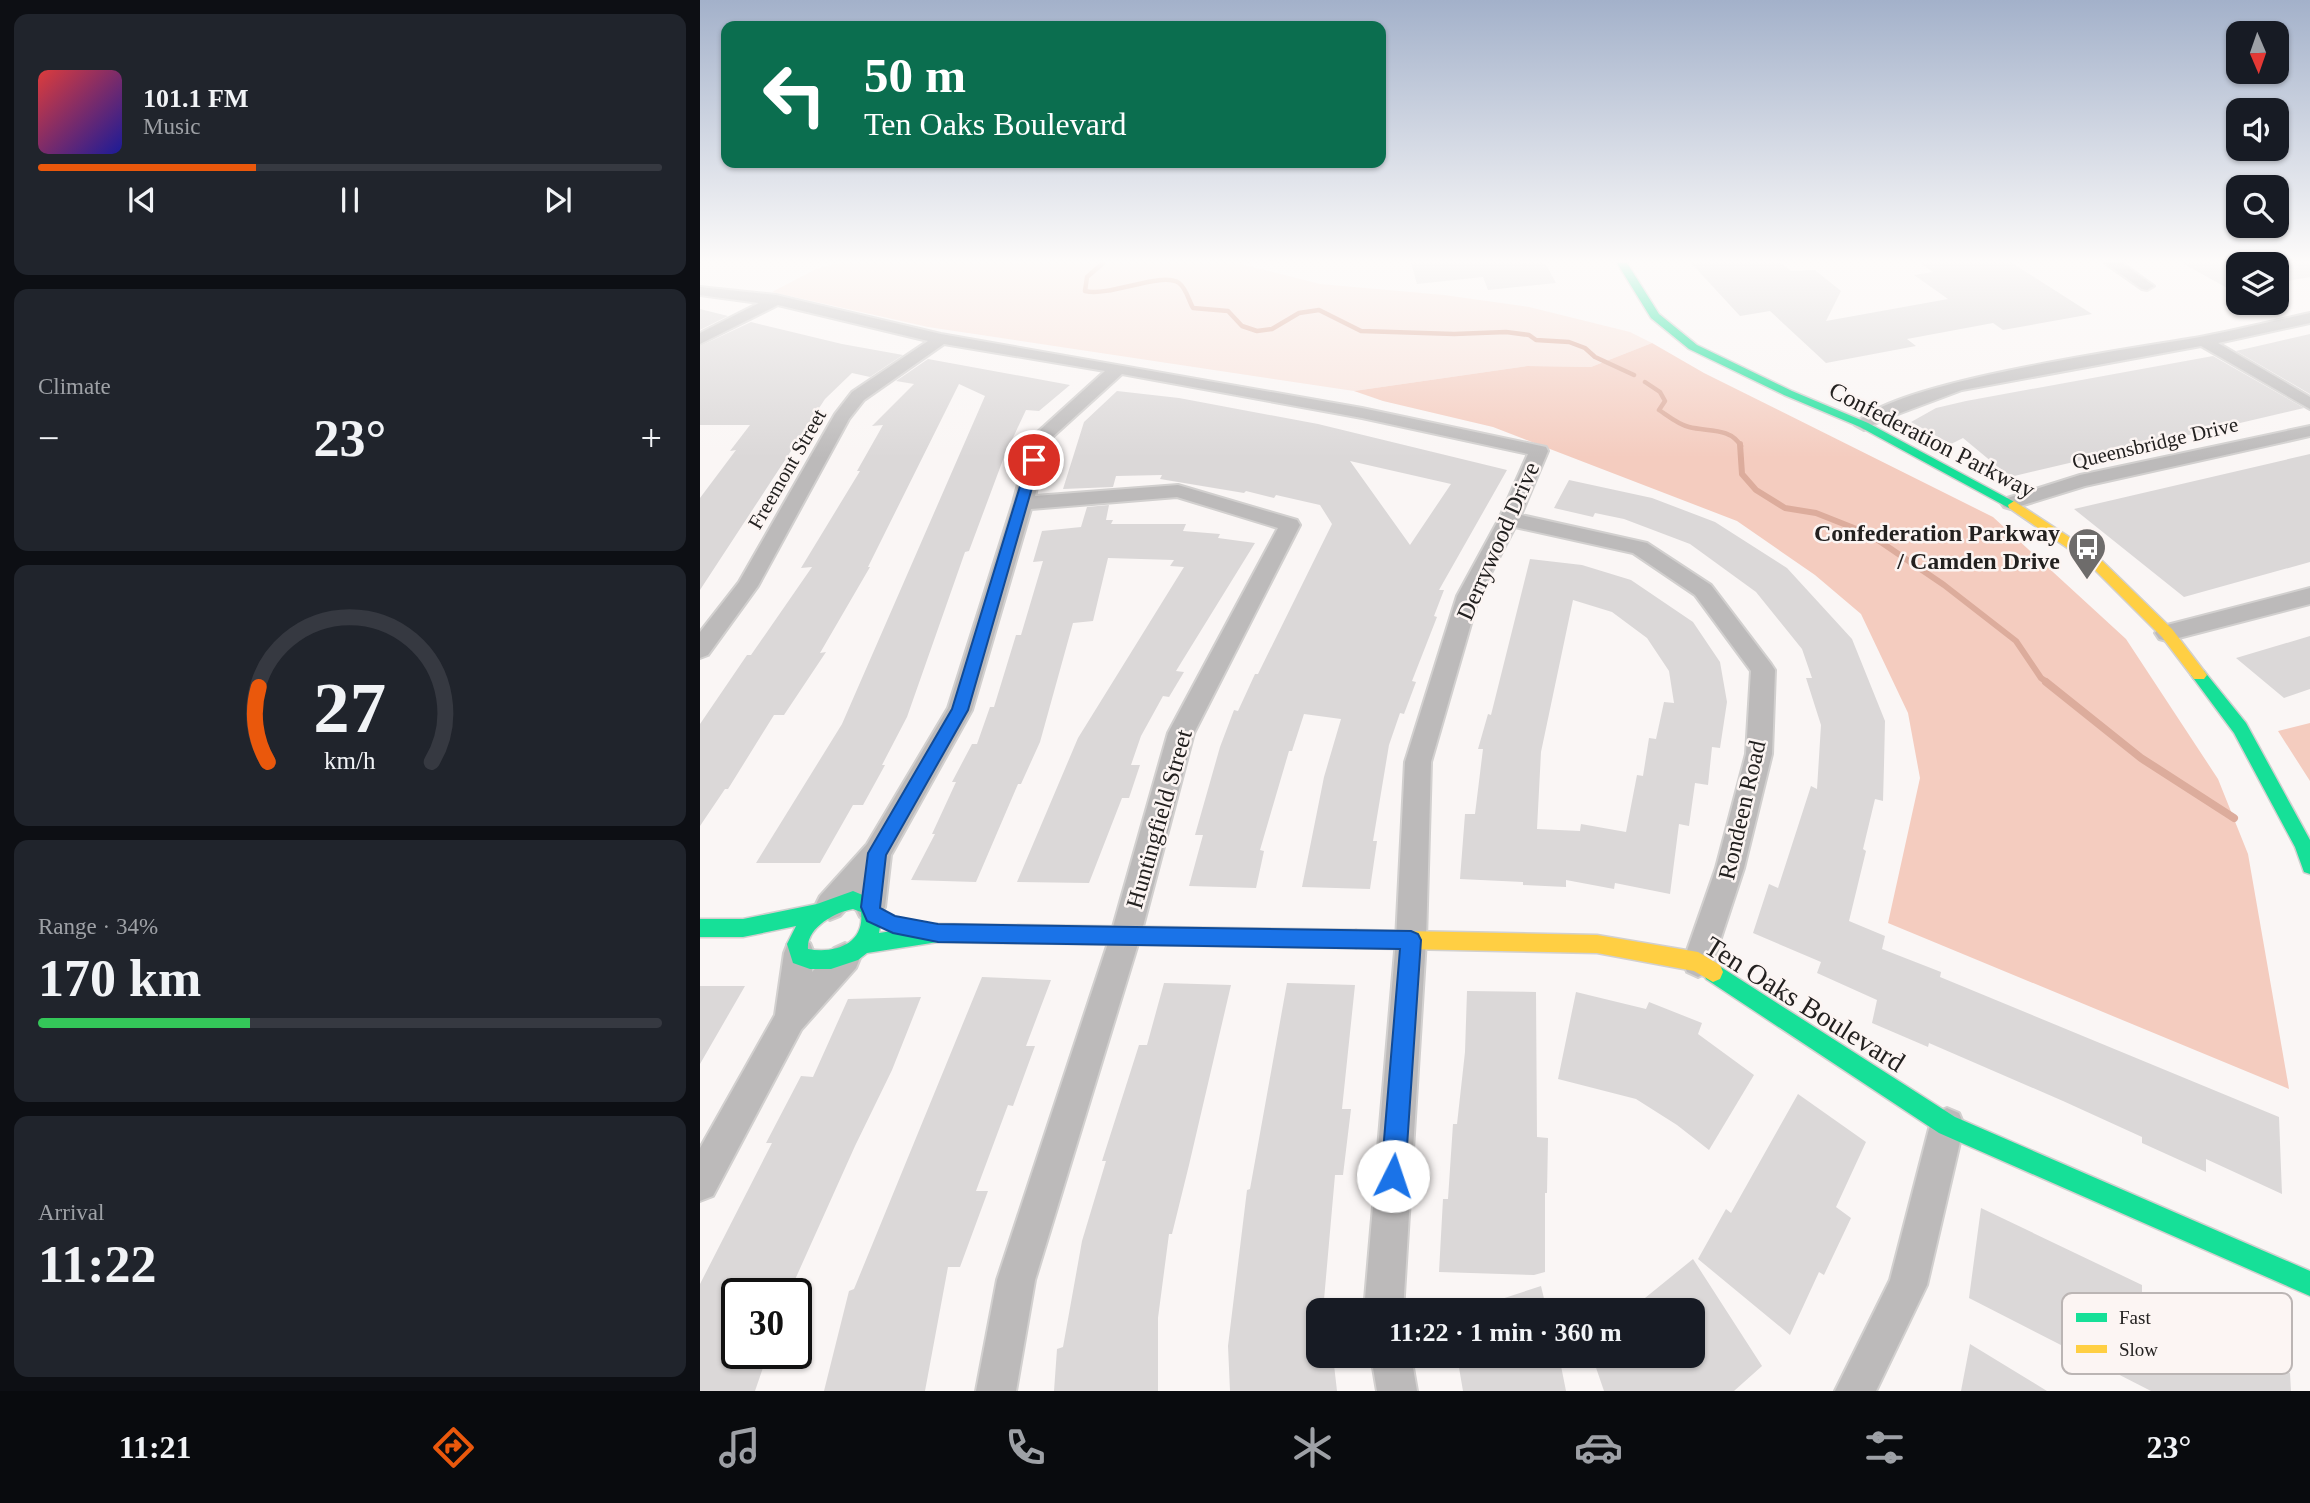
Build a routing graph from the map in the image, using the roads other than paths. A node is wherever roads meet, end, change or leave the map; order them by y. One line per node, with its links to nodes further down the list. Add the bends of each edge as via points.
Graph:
1 (722, 328): 5 (street)
2 (894, 328): 6 (street, Derrywood Drive)
3 (1668, 328): 10 (street, Confederation Parkway, via 1788,393)
4 (2264, 328): 7 (street)
5 (700, 339)
6 (941, 339): 8 (street, Derrywood Drive); 17 (street, Freemont Street, via 858,396 841,418 747,586)
7 (2204, 341): 9 (street); 10 (street, via 1958,386 1876,416)
8 (1118, 368): 12 (street, via 1039,439); 14 (street, Derrywood Drive, via 1539,451)
9 (2310, 404)
10 (1864, 425): 13 (street, Confederation Parkway)
11 (2310, 431): 13 (street, Queensbridge Drive, via 2080,481)
12 (1023, 503): 18 (street, via 960,710); 25 (street, Huntingfield Street, via 1178,491 1290,525 1181,733)
13 (2011, 503): 16 (street, Confederation Parkway, via 2090,557)
14 (1508, 519): 26 (street, Derrywood Drive, via 1468,596 1418,762); 29 (street, Rondeen Road, via 1640,548 1703,590 1763,670 1759,754 1730,868)
15 (2310, 596): 16 (street)
16 (2167, 633): 19 (street, Confederation Parkway, via 2240,728 2304,846)
17 (700, 649)
18 (877, 853): 20 (street); 21 (street)
19 (2310, 866)
20 (824, 909): 21 (street, Ten Oaks Boulevard, via 853,900); 23 (street); 27 (street)
21 (872, 911): 24 (street, Ten Oaks Boulevard, via 893,924); 28 (street, via 869,934)
22 (700, 928): 23 (street)
23 (743, 928): 27 (street)
24 (938, 933): 25 (street, Ten Oaks Boulevard); 28 (street, Ten Oaks Boulevard)
25 (1126, 934): 26 (street, Ten Oaks Boulevard); 36 (street, Huntingfield Street, via 1016,1280)
26 (1411, 940): 29 (street, Ten Oaks Boulevard, via 1597,944); 34 (street, Derrywood Drive)
27 (790, 943): 28 (street, Ten Oaks Boulevard, via 813,964 837,960); 30 (street)
28 (855, 949): 30 (street)
29 (1698, 962): 31 (street, Ten Oaks Boulevard)
30 (790, 1020): 32 (street)
31 (1947, 1125): 33 (street, Ten Oaks Boulevard); 38 (street, via 1908,1285)
32 (700, 1183)
33 (2310, 1284)
34 (1384, 1298)
35 (1393, 1368): 37 (street)
36 (996, 1391)
37 (1397, 1391)
38 (1855, 1391)

